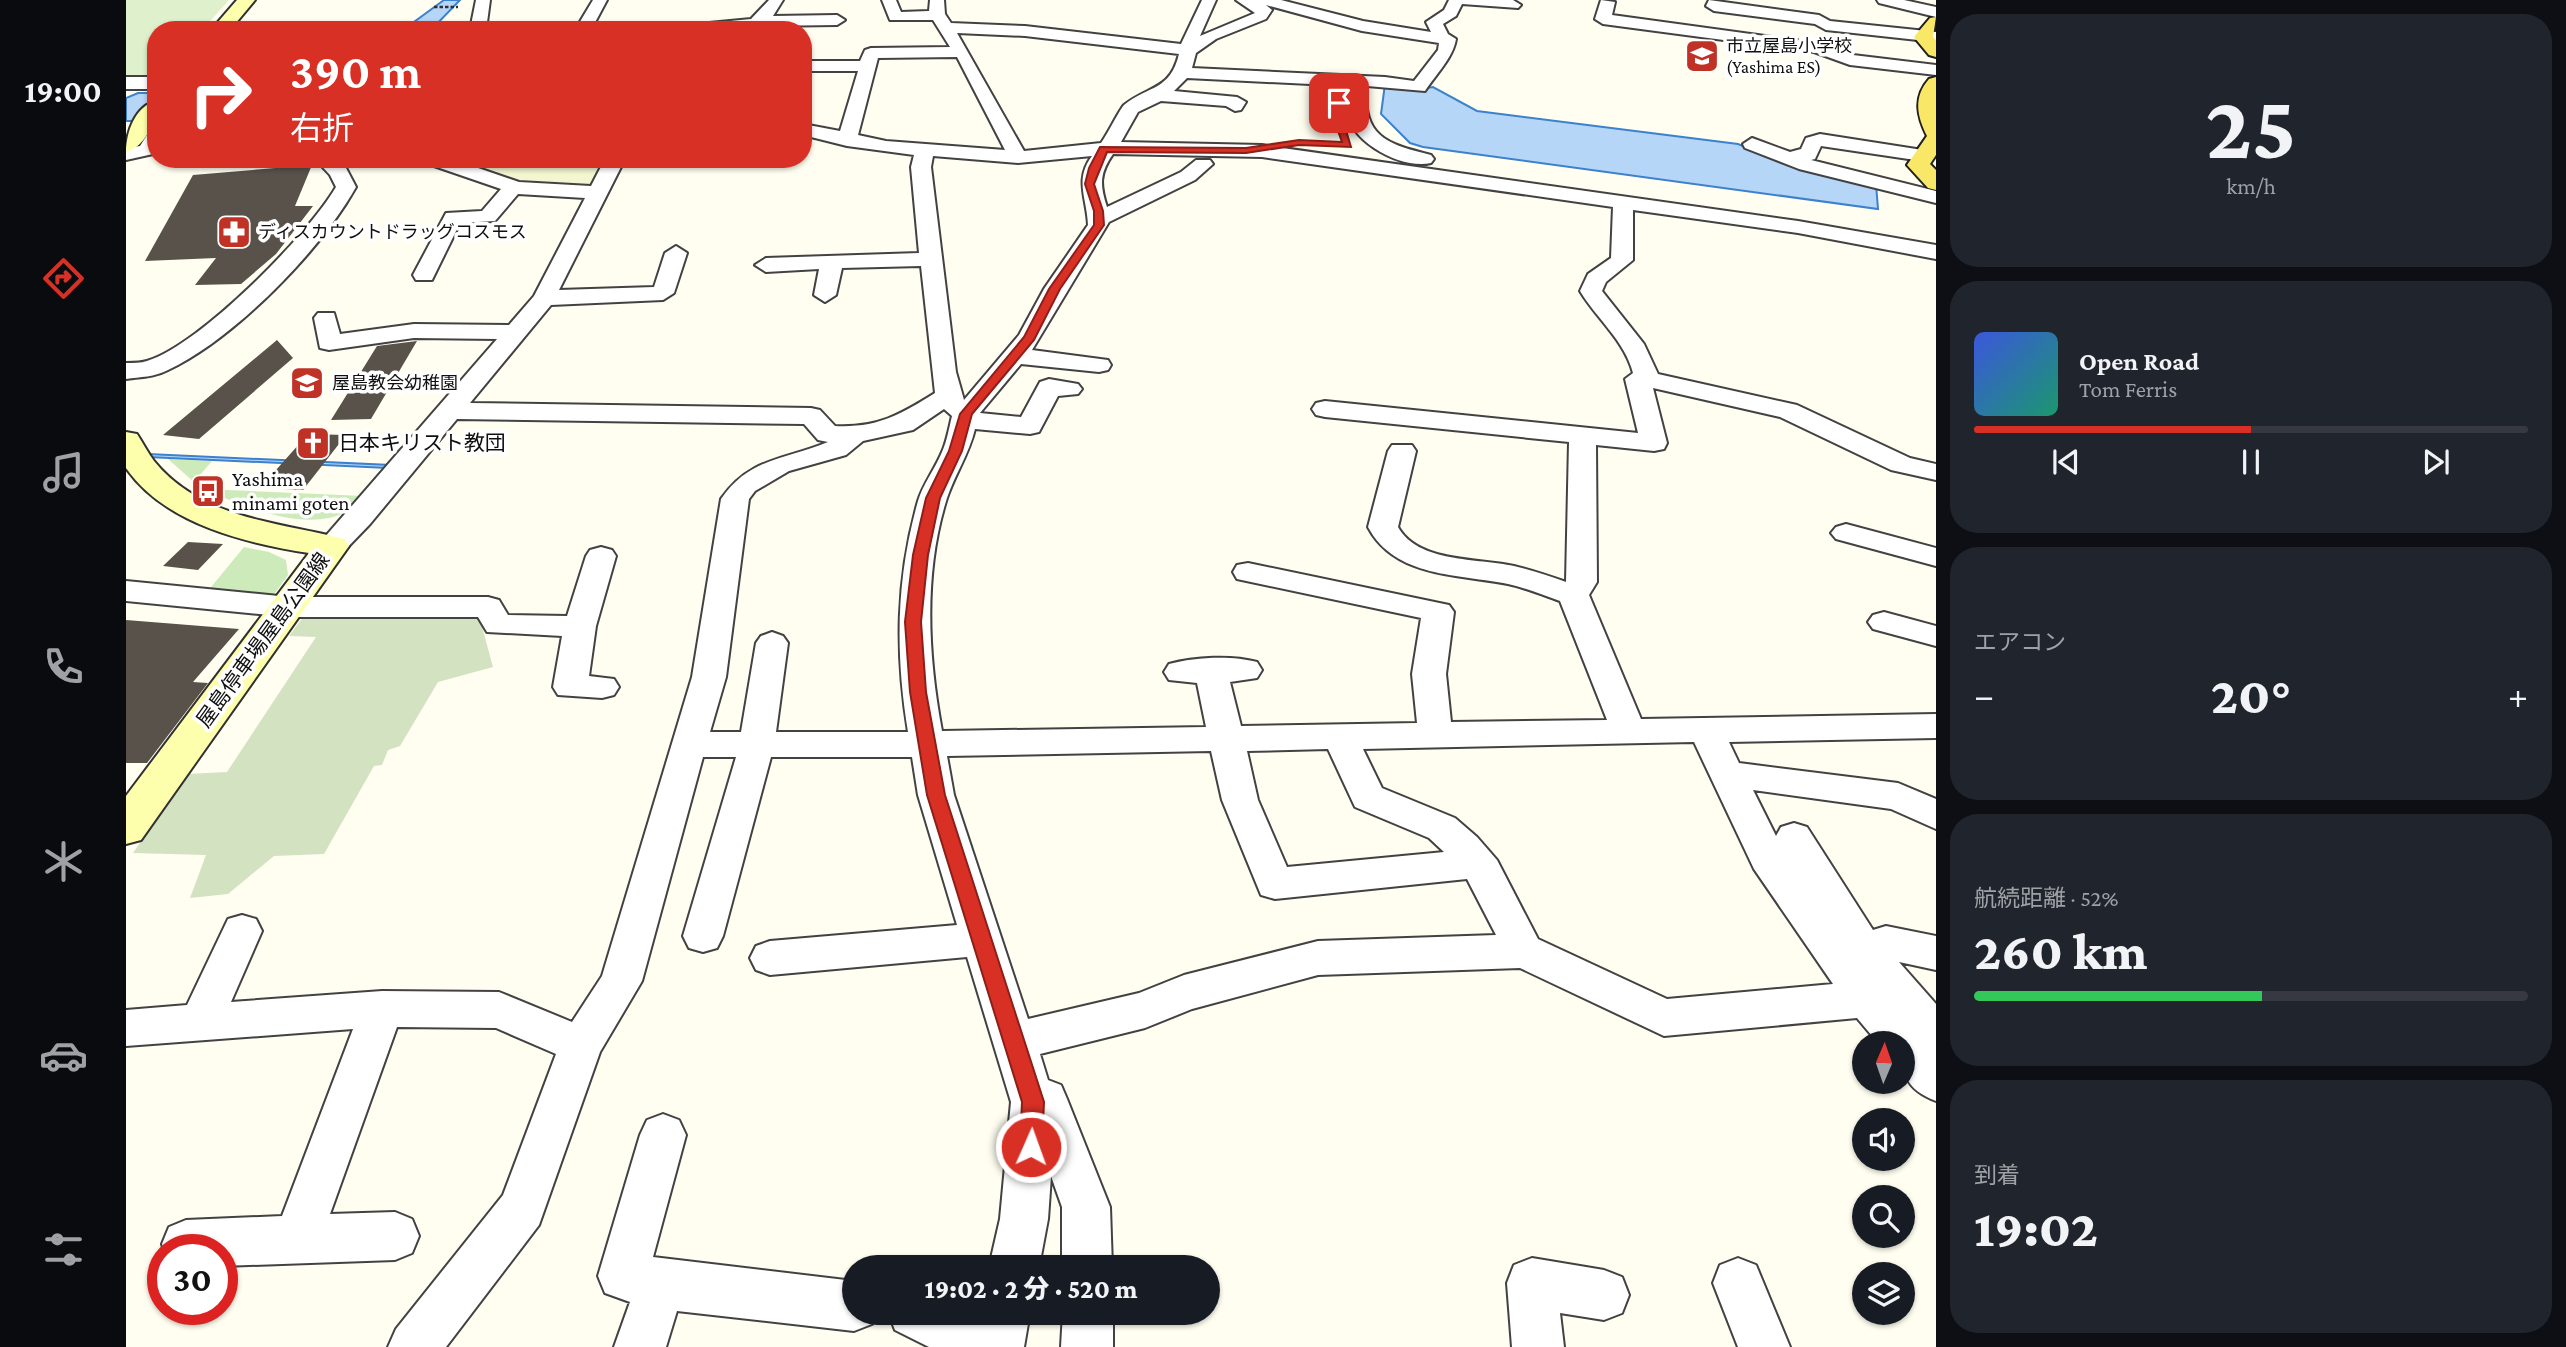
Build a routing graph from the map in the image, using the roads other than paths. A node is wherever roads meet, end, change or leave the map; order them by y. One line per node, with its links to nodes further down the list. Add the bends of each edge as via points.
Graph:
1 (246, 0): 20 (main road)
2 (483, 0): 21 (street)
3 (600, 0): 22 (street)
4 (776, 0): 23 (street)
5 (888, 0): 17 (street, via 895,17)
6 (1209, 0): 28 (street)
7 (1242, 0): 28 (street, via 1264,10 1261,16)
8 (1264, 0): 26 (street, via 1362,26)
9 (1456, 0): 26 (street, via 1451,13 1434,22)
10 (1466, 0): 15 (street)
11 (1716, 0): 19 (street, via 1714,6)
12 (1740, 0): 19 (street, via 1820,10)
13 (1884, 0): 16 (street)
14 (1607, 2): 32 (street, via 1603,19 1817,48 1850,60)
15 (1513, 5)
16 (1936, 12)
17 (941, 15): 28 (street, via 1025,31); 29 (street)
18 (837, 20): 23 (street)
19 (1819, 20): 27 (street, via 1825,26)
20 (228, 21)
21 (480, 21)
22 (588, 21)
23 (763, 21)
24 (1936, 22): 27 (main road)
25 (1163, 35): 28 (street)
26 (1442, 37): 36 (street, via 1448,39 1446,52 1419,87)
27 (1932, 42)
28 (1190, 43): 33 (street)
29 (961, 52): 31 (street, via 871,54); 53 (street)
30 (812, 66): 31 (street)
31 (867, 66): 43 (street)
32 (1936, 70)
33 (1183, 73): 36 (street); 38 (street)
34 (126, 83): 35 (street)
35 (147, 83)
36 (1359, 83): 40 (street, via 1339,103); 58 (street, via 1355,114 1386,146 1421,159)
37 (1936, 83): 47 (main road, via 1927,101)
38 (1158, 95): 39 (street, via 1237,102); 48 (street, via 1130,109)
39 (1235, 106)
40 (1336, 114)
41 (147, 126): 45 (main road)
42 (812, 131): 43 (street)
43 (847, 140): 49 (street)
44 (1752, 144): 62 (street, via 1806,165)
45 (126, 145)
46 (147, 145): 51 (street, via 146,150)
47 (1931, 147): 52 (street, via 1820,139 1813,142 1808,155); 59 (main road, via 1918,165)
48 (1104, 149): 50 (street); 53 (street); 64 (street, via 1090,184)
49 (925, 150): 53 (street); 68 (street, via 921,167)
50 (1246, 150): 58 (street, via 1299,142 1348,145 1413,163); 63 (street)
51 (126, 154)
52 (1797, 155)
53 (1018, 157)
54 (1203, 164): 64 (street, via 1188,176)
55 (334, 168): 78 (street, via 346,187 332,213 308,241 187,350 157,367)
56 (458, 168): 60 (street)
57 (610, 168): 61 (street)
58 (1497, 170): 65 (street)
59 (1936, 183)
60 (513, 187): 61 (street); 71 (street, via 488,217 453,217)
61 (598, 193): 73 (street)
62 (1936, 197)
63 (1623, 202): 66 (street); 79 (street, via 1622,260 1596,279 1591,291 1636,349)
64 (1099, 219): 76 (street, via 1084,251)
65 (1898, 225)
66 (1936, 252)
67 (676, 253): 73 (street, via 663,293)
68 (932, 259): 69 (street); 81 (street)
69 (832, 262): 70 (street); 72 (street)
70 (766, 264)
71 (424, 275)
72 (825, 295)
73 (544, 298): 75 (street)
74 (326, 318): 75 (street, via 329,343 414,331)
75 (516, 332): 83 (street)
76 (1015, 356): 77 (street); 81 (street)
77 (1099, 365)
78 (126, 371)
79 (1647, 380): 85 (street, via 1639,379 1654,443); 88 (street, via 1788,411 1901,464)
80 (1069, 389): 81 (street, via 1049,387 1030,426)
81 (959, 410): 84 (street); 109 (street, via 956,451 933,498 920,555 913,622)
82 (1325, 410): 85 (street)
83 (450, 411): 84 (street, via 811,416 827,434); 90 (street)
84 (854, 435): 110 (street, via 836,449 757,476 735,499 709,677)
85 (1582, 437): 95 (street, via 1582,582)
86 (126, 441): 90 (main road, 屋島停車場屋島公園線, via 158,484 202,511 290,540)
87 (1402, 451): 95 (street, via 1383,527 1385,537 1403,550 1448,566 1507,574)
88 (1936, 472)
89 (1846, 533): 92 (street)
90 (332, 546): 96 (main road, 屋島停車場屋島公園線)
91 (601, 556): 98 (street)
92 (1936, 557)
93 (1248, 572): 106 (street, via 1438,612 1429,674)
94 (126, 592): 96 (street)
95 (1573, 595): 105 (street)
96 (289, 607): 98 (street, via 488,607 498,625); 114 (main road, 屋島停車場屋島公園線)
97 (1884, 622): 99 (street)
98 (580, 626): 102 (street, via 570,687)
99 (1936, 636)
100 (772, 643): 111 (street)
101 (1213, 671): 108 (street)
102 (602, 687)
103 (1936, 726): 104 (street)
104 (1706, 730): 105 (street); 112 (street)
105 (1629, 732): 106 (street)
106 (1435, 735): 107 (street)
107 (1339, 736): 108 (street); 116 (street, via 1368,797 1442,828)
108 (1226, 738): 109 (street); 116 (street, via 1240,800 1276,884)
109 (927, 744): 111 (street); 119 (street, via 936,795)
110 (691, 745): 111 (street); 130 (street, via 621,981)
111 (757, 745): 118 (street)
112 (1727, 774): 113 (street, via 1898,796); 121 (street, via 1768,859)
113 (1936, 815)
114 (126, 828)
115 (1794, 837): 121 (street)
116 (1477, 863): 120 (street)
117 (242, 931): 126 (street)
118 (703, 936)
119 (979, 939): 123 (street); 129 (street)
120 (1524, 951): 124 (street, via 1664,1018); 129 (street, via 1318,958 1184,993 1145,1010)
121 (1848, 951): 122 (street, via 1886,943); 124 (street); 128 (street)
122 (1936, 953)
123 (770, 958)
124 (1867, 999): 131 (street)
125 (382, 1009): 126 (street); 130 (street, via 499,1010); 135 (street)
126 (200, 1023): 127 (street)
127 (126, 1028)
128 (1936, 1035)
129 (1012, 1042): 132 (street)
130 (581, 1045): 146 (street, via 522,1209)
131 (1936, 1081)
132 (1033, 1102): 137 (street, via 1024,1219); 138 (street, via 1045,1099 1086,1207)
133 (663, 1135): 140 (street, via 623,1276)
134 (395, 1236): 135 (street)
135 (297, 1239): 136 (street)
136 (238, 1242)
137 (1016, 1255)
138 (1087, 1255)
139 (1738, 1283): 152 (street)
140 (661, 1284): 142 (street); 147 (street)
141 (1604, 1295): 151 (street, via 1532,1283)
142 (842, 1305)
143 (939, 1325): 148 (street)
144 (1002, 1325): 149 (street)
145 (1088, 1325): 150 (street)
146 (414, 1347)
147 (640, 1347)
148 (984, 1347)
149 (998, 1347)
150 (1087, 1347)
151 (1538, 1347)
152 (1764, 1347)

